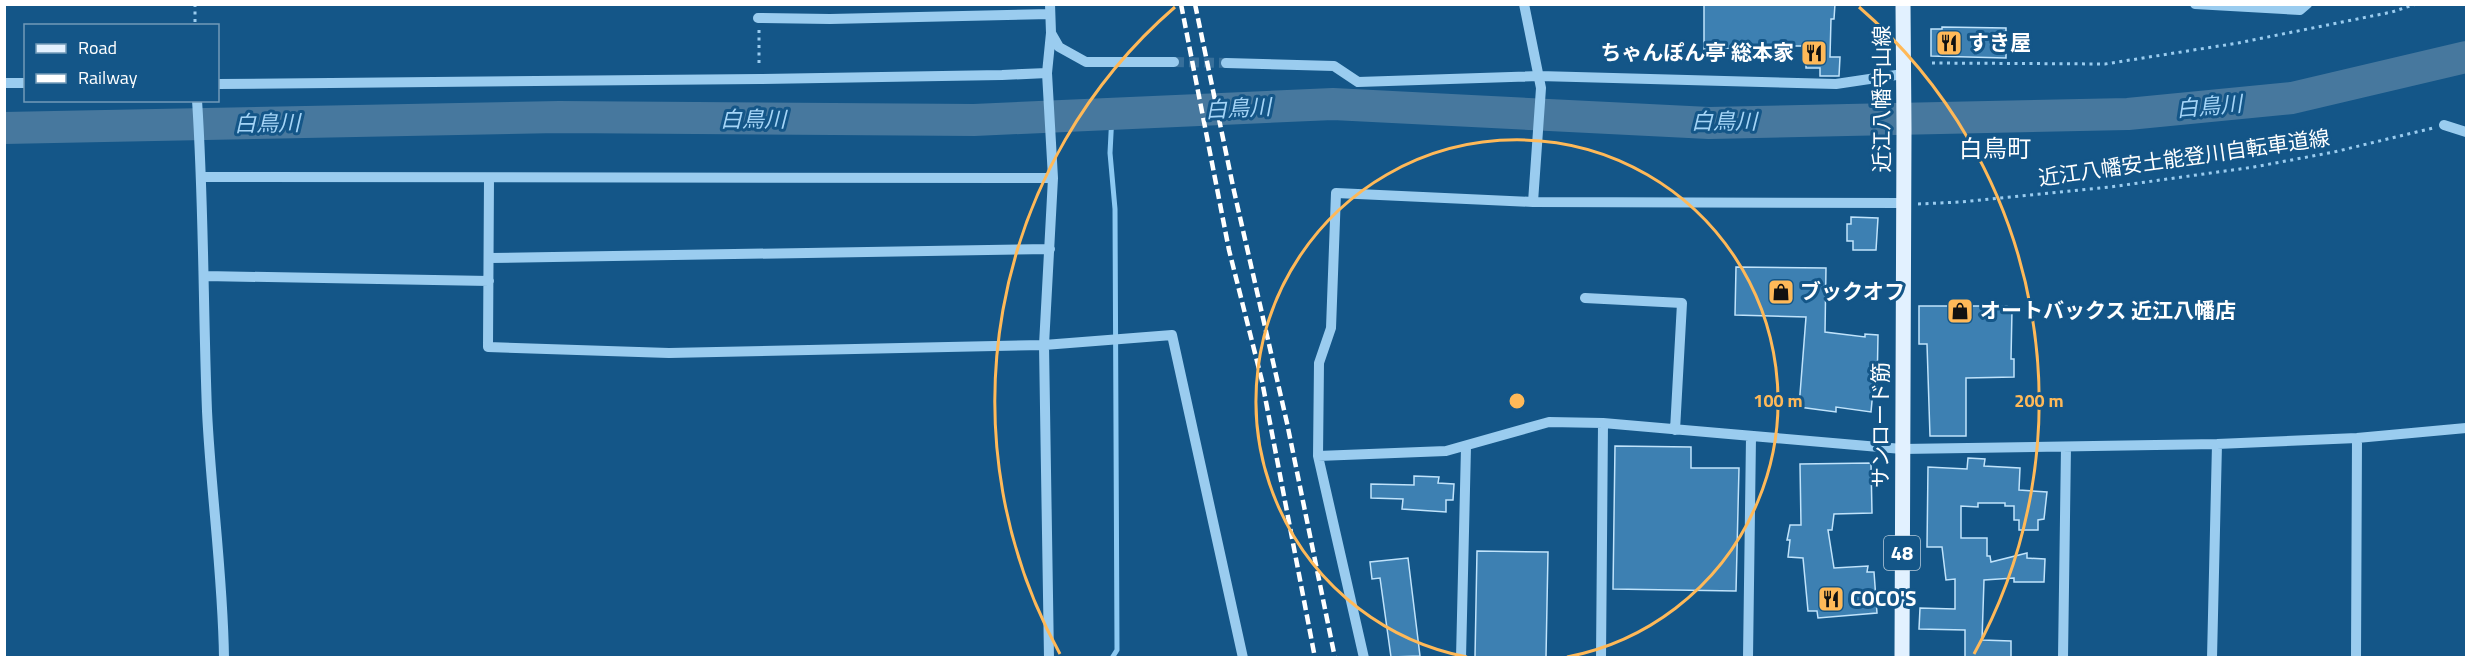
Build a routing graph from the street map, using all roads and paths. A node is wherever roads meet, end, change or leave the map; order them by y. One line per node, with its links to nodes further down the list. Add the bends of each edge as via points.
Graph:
1 (195, 4): 9 (path)
2 (1524, 4): 15 (street)
3 (1903, 4): 17 (main road, 近江八幡守山線 / 48)
4 (2195, 4): 5 (street, via 2300,10)
5 (2307, 4)
6 (2416, 4): 13 (path, via 2238,43 2105,64)
7 (1050, 9): 8 (street, via 830,19); 10 (street)
8 (758, 18): 16 (path)
9 (195, 24)
10 (1051, 33): 11 (street, via 1059,47 1086,62); 14 (street)
11 (1174, 62)
12 (1226, 63): 15 (street, via 1334,66 1358,82)
13 (1932, 63)
14 (1047, 73): 16 (street); 26 (street)
15 (1539, 76): 17 (street, via 1836,84); 28 (street)
16 (760, 79): 20 (street)
17 (1903, 80): 27 (main road, 近江八幡守山線 / 48)
18 (4, 83): 19 (street)
19 (24, 83)
20 (219, 84)
21 (196, 102): 24 (street)
22 (2444, 125): 23 (street); 27 (path, 近江八幡安土能登川自転車道線, via 2254,167 1961,202)
23 (2466, 132)
24 (202, 177): 25 (street); 31 (street)
25 (489, 178): 26 (street); 30 (street)
26 (1053, 178): 29 (street)
27 (1903, 201): 28 (street); 43 (main road, サンロード筋 / 48)
28 (1533, 202): 44 (street, via 1336,193 1331,328 1319,363)
29 (1050, 249): 30 (street); 34 (street)
30 (490, 258): 32 (street)
31 (205, 276): 32 (street); 45 (street, via 207,413 220,554)
32 (489, 281): 34 (street, via 488,347 669,353)
33 (1585, 297): 37 (street, via 1682,303)
34 (1044, 345): 46 (street); 47 (street, via 1172,335)
35 (1603, 423): 37 (street); 41 (street, via 1549,422); 50 (street)
36 (2466, 428): 39 (street)
37 (1675, 430): 38 (street)
38 (1751, 437): 43 (street); 51 (street)
39 (2357, 438): 40 (street); 55 (street)
40 (2217, 444): 42 (street); 54 (street)
41 (1466, 447): 44 (street); 49 (street)
42 (2066, 447): 43 (street); 53 (street)
43 (1902, 449): 52 (main road, サンロード筋 / 48)
44 (1318, 456): 48 (street)
45 (224, 657)
46 (1050, 657)
47 (1243, 657)
48 (1364, 657)
49 (1461, 657)
50 (1601, 657)
51 (1749, 657)
52 (1902, 657)
53 (2063, 657)
54 (2212, 657)
55 (2356, 657)

